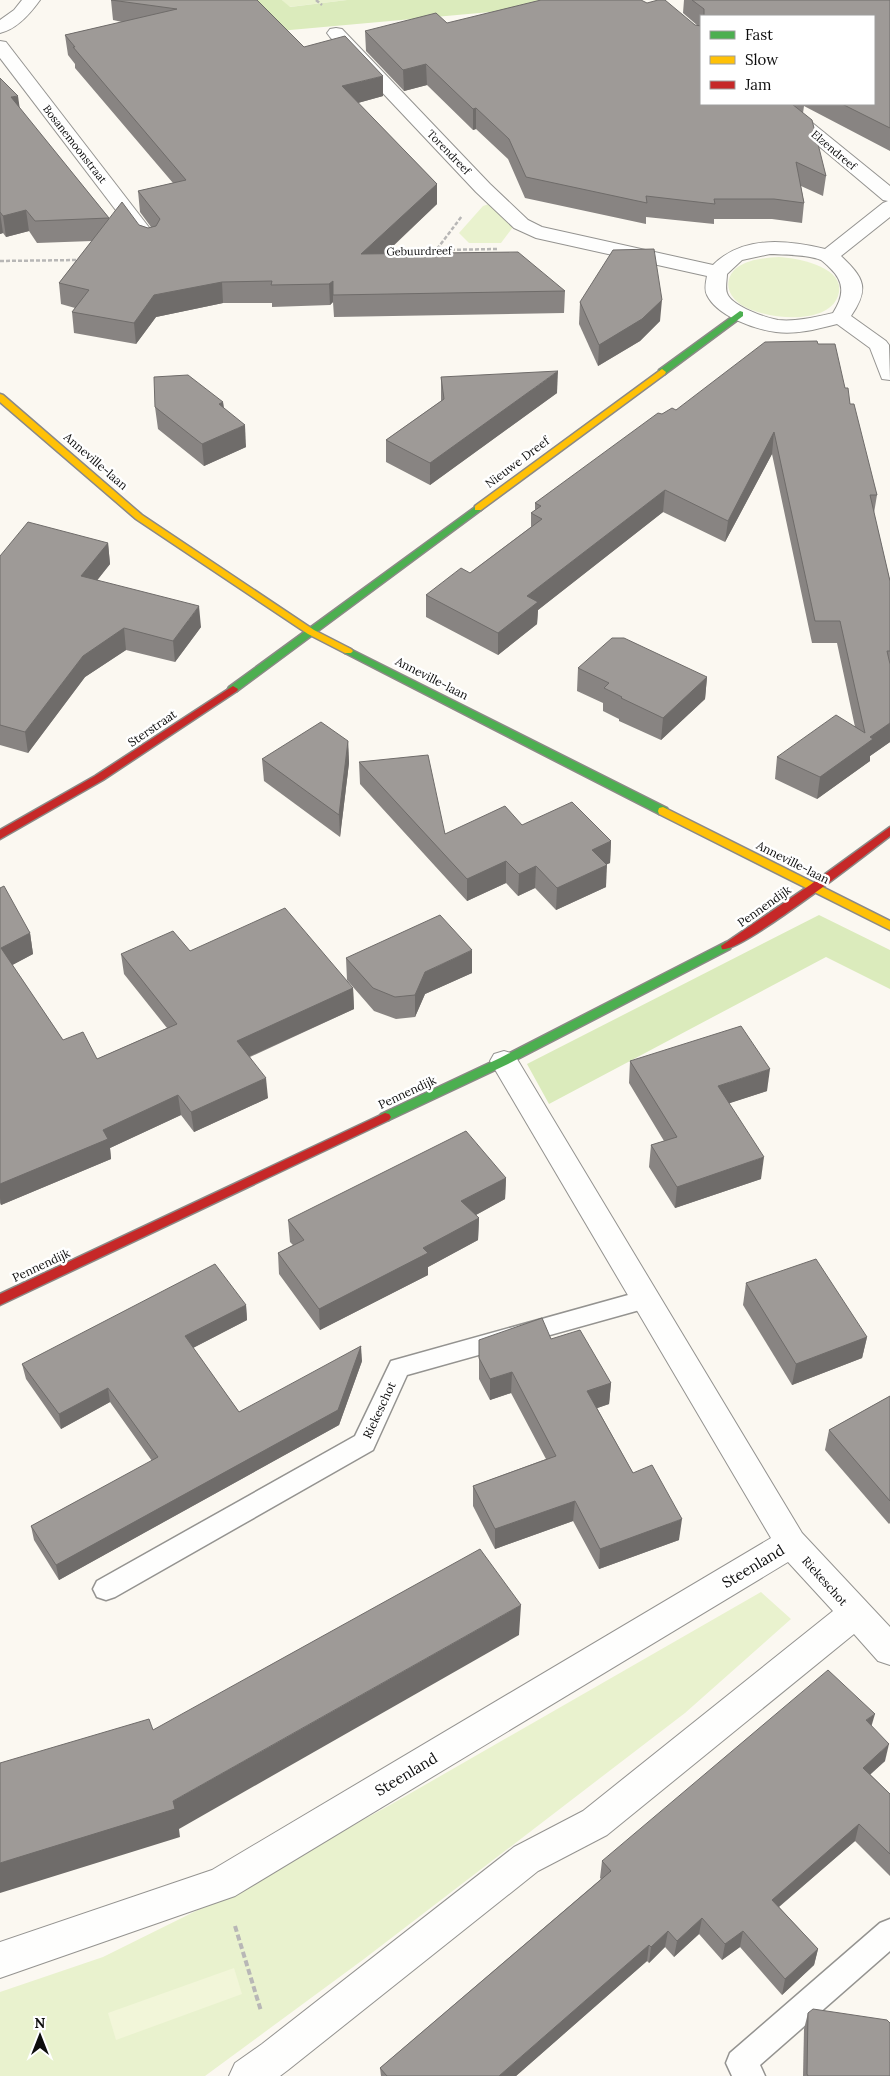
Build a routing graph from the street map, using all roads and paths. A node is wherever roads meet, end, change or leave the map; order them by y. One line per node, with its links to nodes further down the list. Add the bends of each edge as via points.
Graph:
1 (31, 0): 2 (street, via 20,14)
2 (0, 28)
3 (336, 33): 6 (street, Torendreef)
4 (0, 46): 9 (street, Bosanemoonstraat)
5 (779, 105): 7 (street, Elzendreef)
6 (483, 188): 11 (path); 16 (street, Torendreef, via 521,224 536,232)
7 (890, 196)
8 (890, 207): 13 (street)
9 (150, 241)
10 (504, 249): 11 (path, Gebuurdreef)
11 (437, 250): 12 (path, Gebuurdreef)
12 (379, 251)
13 (829, 256): 16 (street, via 805,250 765,249 734,257); 18 (street, via 847,272 853,289 851,301)
14 (88, 259): 15 (path)
15 (0, 261)
16 (717, 272): 17 (street, via 716,293 724,305)
17 (740, 314): 18 (street, via 777,326 817,323); 21 (street, Nieuwe Dreef)
18 (840, 317): 19 (street, via 879,345)
19 (890, 374)
20 (0, 396): 21 (street, Anneville-laan, via 139,517)
21 (311, 632): 23 (street, Sterstraat, via 152,746); 24 (street, Anneville-laan)
22 (890, 831): 24 (street, Pennendijk)
23 (0, 835)
24 (814, 888): 25 (street, Anneville-laan); 26 (street, Pennendijk, via 740,939)
25 (890, 926)
26 (504, 1061): 27 (street, Riekeschot); 28 (street, Pennendijk)
27 (646, 1299): 29 (street, Riekeschot); 30 (lane, Riekeschot, via 399,1368 364,1443)
28 (0, 1300)
29 (791, 1543): 31 (street, Riekeschot); 33 (street, Steenland)
30 (106, 1589)
31 (855, 1613): 32 (street, Riekeschot); 36 (street, via 595,1823 526,1859)
32 (890, 1650)
33 (222, 1884): 35 (street, Steenland); 36 (path)
34 (890, 1933): 37 (lane, via 740,2063)
35 (0, 1960)
36 (270, 2070)
37 (751, 2076)

